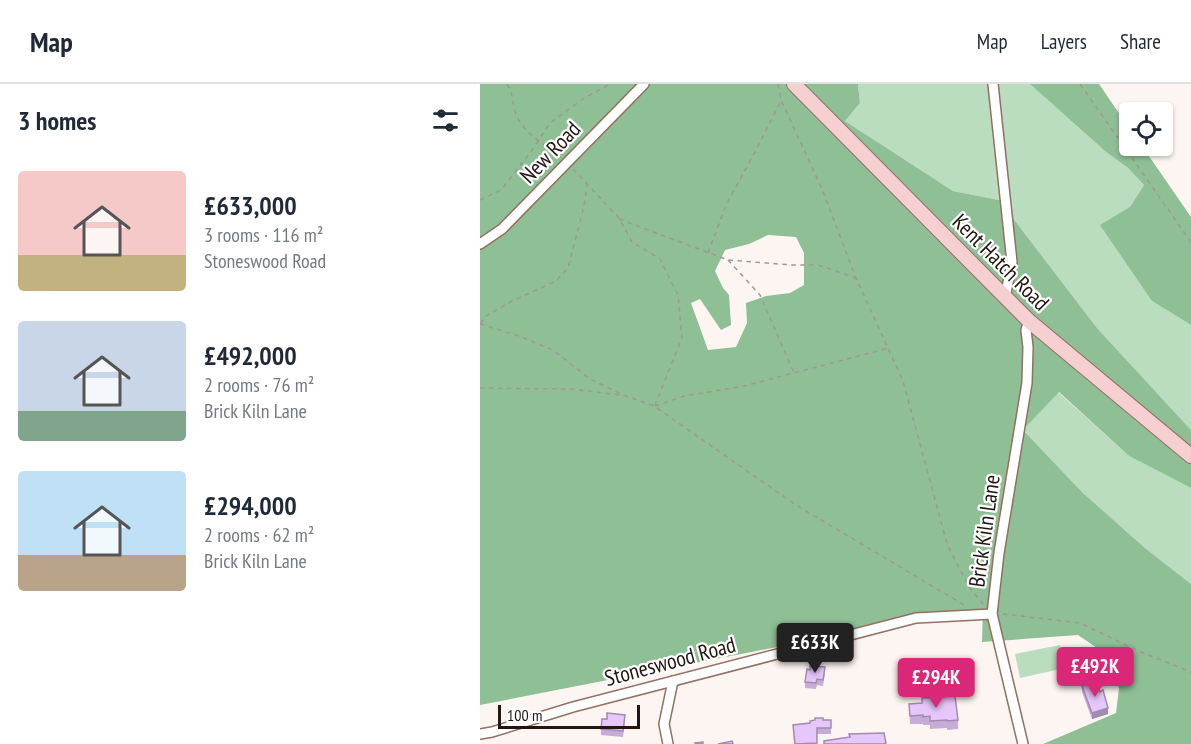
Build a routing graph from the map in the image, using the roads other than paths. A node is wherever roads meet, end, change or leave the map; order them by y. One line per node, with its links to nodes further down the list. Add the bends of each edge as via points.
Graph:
1 (644, 84): 4 (street, New Road, via 502,229)
2 (794, 84): 5 (main road, Kent Hatch Road)
3 (993, 84): 5 (street, via 1012,262)
4 (480, 244)
5 (1005, 298): 6 (main road, Kent Hatch Road)
6 (1029, 321): 7 (main road, Kent Hatch Road); 8 (street, Brick Kiln Lane, via 1027,382)
7 (1191, 456)
8 (992, 614): 9 (street, Stoneswood Road, via 916,618); 12 (street, Brick Kiln Lane)
9 (673, 681): 10 (street, Stoneswood Road); 11 (street, via 664,724)
10 (480, 734)
11 (668, 744)
12 (1023, 744)

